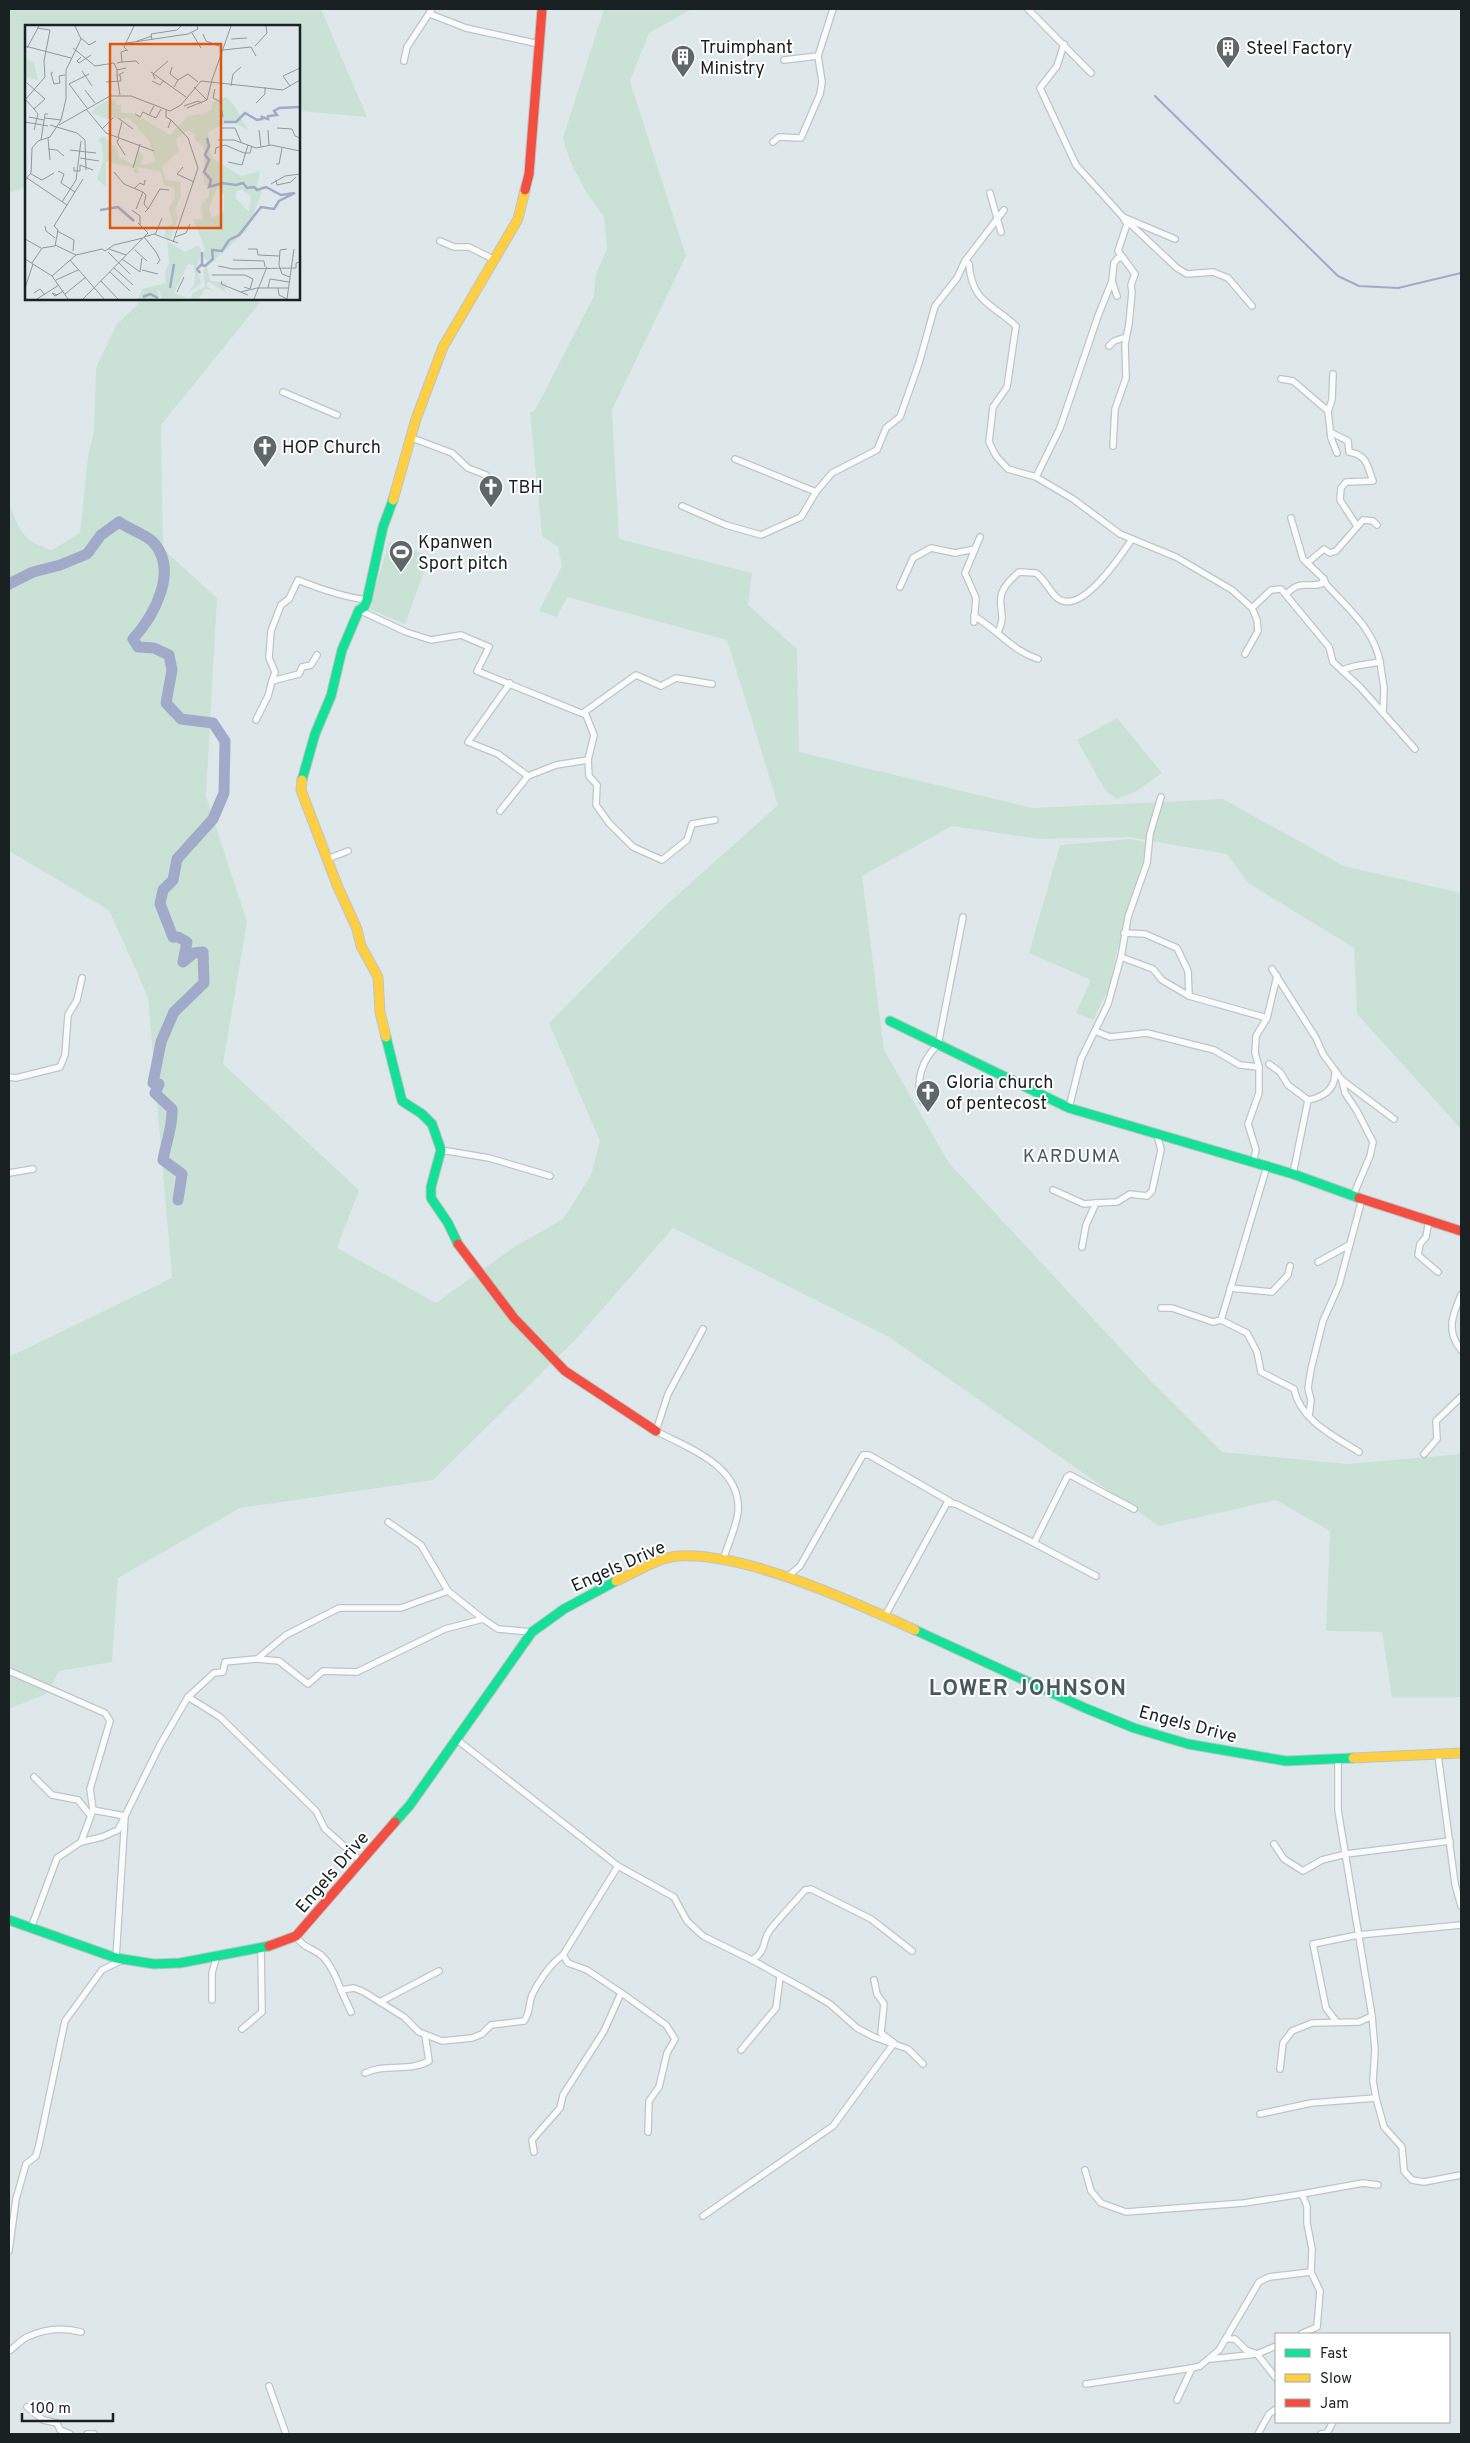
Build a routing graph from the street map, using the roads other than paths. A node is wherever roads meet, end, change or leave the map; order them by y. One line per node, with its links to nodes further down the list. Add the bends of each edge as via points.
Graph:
1 (542, 9): 5 (street)
2 (833, 9): 7 (street)
3 (1028, 9): 6 (street)
4 (431, 11): 5 (street, via 466,28); 9 (street, via 409,43)
5 (538, 44): 20 (street, via 529,174 518,219)
6 (1064, 44): 10 (street); 14 (street, via 1057,66 1040,88 1076,165)
7 (818, 56): 8 (street); 11 (street, via 822,82 820,94 800,138 780,138)
8 (784, 60)
9 (404, 61)
10 (1091, 73)
11 (774, 142)
12 (990, 193): 15 (street)
13 (1004, 210): 15 (street)
14 (1123, 217): 17 (street); 19 (street, via 1127,224 1118,251); 24 (street, via 1177,268 1187,274 1213,272 1228,278)
15 (998, 218): 16 (street); 21 (street)
16 (1001, 232)
17 (1175, 239)
18 (440, 241): 20 (street, via 454,247 469,248)
19 (1123, 258): 22 (street, via 1114,263); 25 (street, via 1134,274)
20 (494, 260): 33 (street, via 443,347)
21 (965, 261): 38 (street, via 969,264 975,291 1016,326 1007,387 993,407 989,442 1008,470); 39 (street, via 935,306 900,417 886,428 877,450 832,473)
22 (1112, 281): 23 (street); 38 (street, via 1060,428)
23 (1116, 296)
24 (1252, 306)
25 (1126, 337): 26 (street); 34 (street, via 1126,378 1114,409)
26 (1109, 346)
27 (1333, 374): 30 (street)
28 (1281, 379): 30 (street, via 1292,381)
29 (283, 392): 31 (street)
30 (1328, 412): 32 (street)
31 (337, 415)
32 (1332, 433): 35 (street); 43 (street, via 1348,441 1349,452 1360,454 1373,480 1346,482 1341,488 1340,500)
33 (412, 438): 37 (street, via 452,453 468,468); 51 (street, via 383,527)
34 (1113, 446)
35 (1337, 453)
36 (735, 459): 39 (street)
37 (486, 475)
38 (1036, 477): 45 (street)
39 (816, 492): 40 (street, via 801,517 762,535 726,525)
40 (682, 506)
41 (1290, 518): 47 (street)
42 (1377, 525): 43 (street, via 1363,520)
43 (1357, 526): 47 (street, via 1336,551 1324,550)
44 (980, 537): 46 (street)
45 (1132, 539): 52 (street, via 1176,557 1220,582); 54 (street, via 1090,592 1072,601 1056,597 1036,573 1019,572 1000,596 1002,620)
46 (975, 549): 49 (street, via 955,553 931,548 913,558); 54 (street, via 965,573 976,598 974,619)
47 (1307, 563): 48 (street)
48 (1324, 579): 50 (street, via 1321,584 1313,586 1304,583 1294,586); 58 (street, via 1362,622 1377,647)
49 (900, 587)
50 (1286, 594): 52 (street, via 1281,589 1271,590); 59 (street, via 1329,647 1333,662)
51 (367, 600): 53 (street); 60 (street, via 345,598 298,580 289,599 281,605 271,631 269,658 275,672)
52 (1252, 608): 55 (street, via 1258,631)
53 (359, 610): 61 (street, via 431,640 461,635 489,647 477,671); 73 (street, via 342,650 331,696 314,734 302,775 301,790)
54 (998, 632): 57 (street, via 1022,653)
55 (1245, 654)
56 (316, 655): 60 (street, via 311,665 302,667 299,674)
57 (1038, 659)
58 (1380, 662): 59 (street); 64 (street)
59 (1342, 670): 64 (street)
60 (272, 681): 65 (street)
61 (510, 683): 63 (street); 68 (street, via 468,742 498,754)
62 (712, 684): 63 (street, via 676,678 660,686 636,675)
63 (583, 713): 67 (street, via 594,735)
64 (1383, 713): 66 (street)
65 (256, 720)
66 (1415, 748)
67 (588, 760): 68 (street, via 556,765); 71 (street, via 589,776 597,785 596,805 609,823 633,846 662,860 687,840 692,824)
68 (528, 776): 70 (street)
69 (1161, 797): 75 (street, via 1150,834 1147,862)
70 (500, 811)
71 (715, 820)
72 (348, 851): 73 (street)
73 (327, 859): 95 (street, via 361,946 378,977 380,1012 402,1101 432,1124)
74 (963, 917): 84 (street)
75 (1124, 933): 76 (street); 80 (street, via 1145,934 1177,948 1188,971)
76 (1121, 957): 80 (street, via 1153,969 1162,980); 83 (street, via 1108,1004)
77 (1272, 969): 78 (street)
78 (1277, 976): 81 (street); 87 (street)
79 (82, 978): 88 (street, via 77,1000 68,1015 65,1055 60,1067)
80 (1189, 996): 81 (street)
81 (1267, 1018): 86 (street, via 1256,1036 1255,1053)
82 (890, 1021): 84 (street)
83 (1095, 1031): 86 (street, via 1110,1037 1146,1033 1214,1050 1240,1065); 92 (street, via 1081,1059)
84 (938, 1046): 91 (street, via 930,1052 921,1073 919,1093); 92 (street)
85 (1269, 1064): 90 (street, via 1280,1072 1288,1085)
86 (1259, 1067): 96 (street, via 1259,1093 1248,1124 1256,1150)
87 (1335, 1070): 89 (street); 90 (street, via 1336,1082 1330,1089 1320,1098)
88 (9, 1077)
89 (1342, 1080): 93 (street); 103 (street, via 1372,1142)
90 (1308, 1100): 100 (street)
91 (923, 1102)
92 (1069, 1108): 94 (street)
93 (1394, 1119)
94 (1157, 1134): 96 (street); 104 (street, via 1161,1150 1152,1191 1147,1196 1130,1194 1117,1202)
95 (441, 1150): 101 (street, via 489,1158); 120 (street, via 431,1198 473,1266 514,1318 565,1371)
96 (1253, 1163): 97 (street)
97 (1267, 1166): 100 (street); 112 (street)
98 (33, 1169): 99 (street)
99 (9, 1173)
100 (1293, 1174): 103 (street)
101 (550, 1176)
102 (1053, 1190): 104 (street, via 1084,1204)
103 (1357, 1198): 105 (street); 107 (street)
104 (1096, 1203): 108 (street, via 1086,1225)
105 (1429, 1220): 106 (street); 111 (street, via 1418,1255)
106 (1461, 1231)
107 (1349, 1245): 109 (street); 119 (street, via 1339,1285 1323,1321 1311,1369)
108 (1082, 1247)
109 (1318, 1262)
110 (1290, 1266): 112 (street, via 1288,1275 1272,1292)
111 (1438, 1272)
112 (1230, 1288): 115 (street)
113 (1461, 1295): 117 (street, via 1451,1329)
114 (1162, 1308): 115 (street, via 1172,1308 1213,1322)
115 (1220, 1320): 119 (street, via 1247,1333 1258,1352 1261,1372 1294,1389 1296,1401)
116 (702, 1329): 120 (street, via 668,1394)
117 (1461, 1350)
118 (1461, 1397): 122 (street, via 1436,1421 1437,1440)
119 (1309, 1416): 121 (street)
120 (656, 1431): 127 (street, via 711,1460 729,1478 738,1510)
121 (1358, 1452)
122 (1424, 1454)
123 (951, 1502): 126 (street); 129 (street, via 863,1455 800,1566); 131 (street, via 947,1503)
124 (1134, 1509): 126 (street, via 1070,1475 1066,1477)
125 (388, 1522): 130 (street, via 420,1545)
126 (1034, 1543): 128 (street)
127 (723, 1560): 129 (street, Engels Drive); 133 (street, Engels Drive, via 668,1558 601,1587)
128 (1096, 1576)
129 (787, 1577): 131 (street, Engels Drive)
130 (448, 1591): 132 (street); 134 (street, via 401,1608 339,1608 286,1635)
131 (885, 1616): 141 (street, Engels Drive, via 1134,1728 1246,1756 1286,1761)
132 (483, 1619): 133 (street, via 498,1628); 134 (street, via 445,1629 357,1672 323,1671 308,1684 279,1661)
133 (532, 1632): 138 (street, Engels Drive)
134 (257, 1659): 137 (street, via 225,1662 223,1672 214,1673)
135 (9, 1664): 136 (street)
136 (9, 1671): 143 (street, via 108,1717 110,1721 90,1789)
137 (188, 1697): 144 (street); 149 (street, via 220,1717 316,1811 325,1829)
138 (456, 1739): 149 (street, Engels Drive, via 410,1805); 150 (street)
139 (1461, 1753): 140 (street, Engels Drive)
140 (1438, 1755): 141 (street, Engels Drive); 145 (street)
141 (1338, 1760): 148 (street, via 1338,1810)
142 (34, 1777): 143 (street, via 52,1795 78,1800)
143 (92, 1813): 144 (street); 146 (street)
144 (125, 1816): 146 (street, via 118,1830); 161 (street)
145 (1450, 1841): 148 (street); 151 (street)
146 (81, 1842): 154 (street, via 57,1858)
147 (1274, 1844): 148 (street, via 1284,1860 1303,1871 1322,1860)
148 (1346, 1854): 155 (street)
149 (362, 1862): 156 (street, Engels Drive)
150 (618, 1866): 160 (street); 162 (street, via 674,1897 688,1921 702,1936)
151 (1461, 1906)
152 (9, 1920): 154 (street, Engels Drive)
153 (1461, 1924): 155 (street)
154 (31, 1928): 161 (street, Engels Drive)
155 (1358, 1935): 171 (street); 172 (street, via 1315,1943 1312,1948 1326,2008)
156 (296, 1936): 157 (street, Engels Drive); 166 (street, via 306,1948 322,1956)
157 (261, 1949): 159 (street, Engels Drive); 173 (street, via 262,2012)
158 (912, 1951): 162 (street, via 871,1919 811,1889 805,1890 769,1932 765,1947)
159 (217, 1955): 161 (street, Engels Drive, via 154,1964); 168 (street, via 212,1973)
160 (563, 1955): 167 (street, via 568,1963 587,1970); 174 (street, via 556,1960 532,1996 530,2013 524,2020 491,2025 472,2038 442,2041)
161 (119, 1959): 189 (street, via 102,1970 65,2021 36,2156 26,2164 16,2200)
162 (752, 1960): 164 (street)
163 (438, 1971): 169 (street)
164 (780, 1977): 175 (street, via 830,2004 865,2033); 176 (street, via 776,2008)
165 (874, 1980): 175 (street, via 877,1994 884,2004 881,2033)
166 (341, 1990): 169 (street, via 354,1988); 170 (street)
167 (621, 1993): 182 (street, via 666,2025 675,2039 667,2053 660,2087 649,2101); 183 (street, via 604,2031 563,2095 560,2108 532,2140)
168 (212, 2000)
169 (380, 2002): 174 (street)
170 (350, 2012)
171 (1372, 2016): 172 (street, via 1358,2022); 180 (street)
172 (1336, 2021): 178 (street, via 1312,2023 1292,2031 1283,2043)
173 (242, 2030)
174 (425, 2035): 179 (street, via 430,2061 418,2067 377,2067)
175 (894, 2043): 177 (street, via 915,2054); 188 (street, via 833,2126)
176 (742, 2050)
177 (923, 2064)
178 (1280, 2069)
179 (365, 2073)
180 (1376, 2098): 181 (street, via 1311,2103); 185 (street, via 1384,2128 1402,2147 1404,2171 1412,2180 1424,2182)
181 (1260, 2114)
182 (648, 2132)
183 (534, 2152)
184 (1085, 2170): 187 (street, via 1091,2191 1101,2203 1126,2212 1244,2203)
185 (1461, 2175)
186 (1378, 2185): 187 (street, via 1362,2184)
187 (1302, 2194): 190 (street, via 1307,2206 1312,2249)
188 (703, 2216)
189 (9, 2251)
190 (1311, 2272): 192 (street, via 1320,2291 1317,2327); 193 (street, via 1269,2277 1259,2282)
191 (81, 2332): 195 (street, via 67,2328 52,2329 26,2337)
192 (1303, 2333)
193 (1226, 2339): 196 (street, via 1235,2339 1246,2350); 197 (street)
194 (1275, 2346): 196 (street)
195 (9, 2352)
196 (1257, 2354): 197 (street); 199 (street)
197 (1211, 2359): 198 (street)
198 (1192, 2368): 200 (street); 202 (street)
199 (1275, 2377)
200 (1086, 2384)
201 (269, 2386): 209 (street)
202 (1177, 2400)
203 (27, 2407): 206 (street, via 43,2420 57,2423 60,2430)
204 (1275, 2410): 210 (street)
205 (1332, 2423): 211 (street, via 1327,2432)
206 (70, 2434)
207 (87, 2434): 208 (street)
208 (94, 2434)
209 (286, 2434)
210 (1258, 2434)
211 (1321, 2434)

